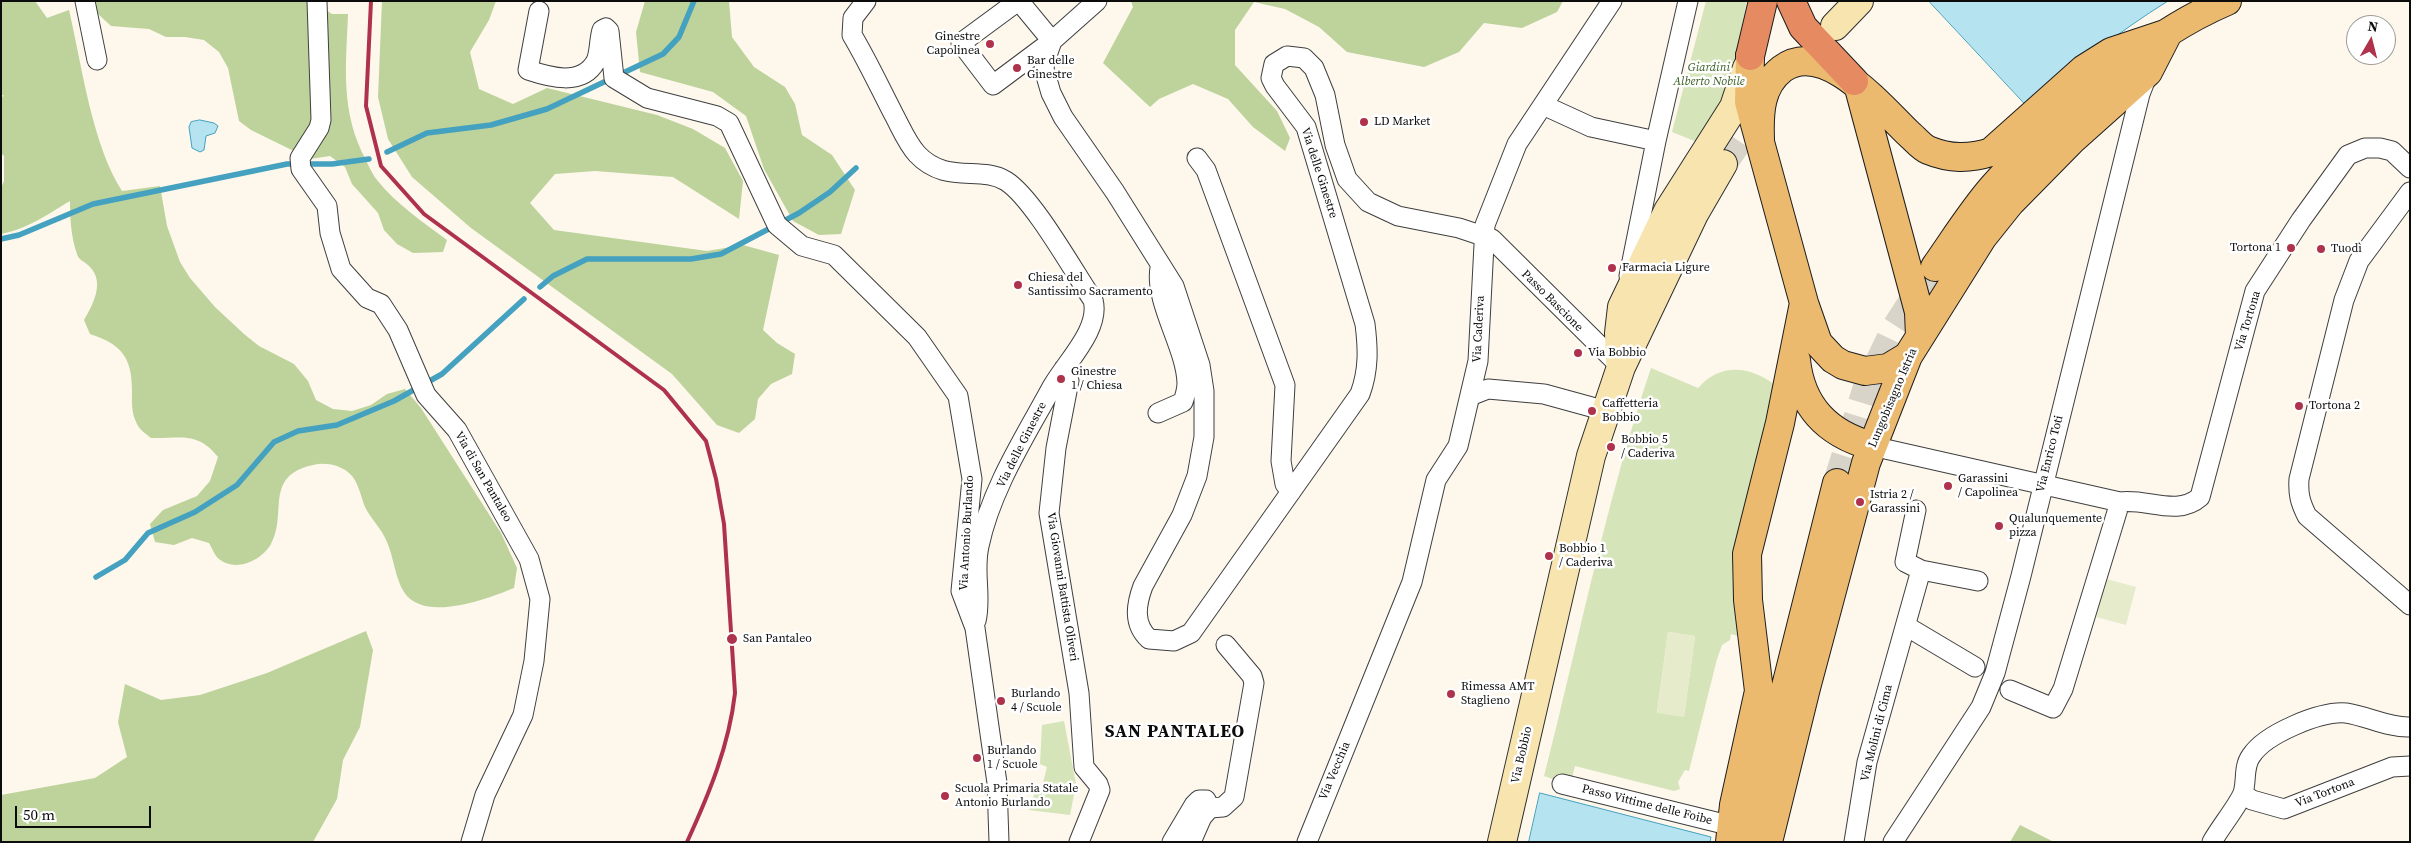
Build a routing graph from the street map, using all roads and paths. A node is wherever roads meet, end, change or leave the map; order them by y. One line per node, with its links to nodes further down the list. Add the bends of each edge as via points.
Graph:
1 (85, 1): 17 (street)
2 (316, 1): 60 (street, Via di San Pantaleo, via 321,120 300,158 301,169 327,206 330,234 341,269 367,298 381,304 398,330 426,395 457,430 529,559 540,599 534,661 523,715 485,794)
3 (866, 1): 35 (street, Via delle Ginestre, via 853,18 852,34 911,146 926,162 946,171 992,176 1006,182 1027,203 1093,300 1093,325)
4 (1019, 1): 15 (street, Via delle Ginestre); 15 (street, Via delle Ginestre, via 960,43 988,81 993,85 998,82)
5 (1097, 1): 15 (street, Via delle Ginestre)
6 (1612, 1): 20 (street, Via Caderiva)
7 (1688, 1): 22 (street)
8 (1764, 1): 16 (highway)
9 (1791, 1): 19 (highway, via 1803,26)
10 (1859, 1): 13 (main road)
11 (2227, 1): 14 (main road, via 2207,9)
12 (539, 11): 49 (street, Via Antonio Burlando, via 528,70 555,78 580,75 596,60 600,35 606,28 614,78 647,98 717,116 729,123 777,226 802,246 834,255 917,337 958,396 972,479 962,591)
13 (1835, 26)
14 (2168, 33): 18 (main road, Lungobisagno Istria); 19 (main road, via 2111,52 2084,69 1991,152 1976,157 1952,158 1926,149); 28 (main road, via 2102,80 2025,152 1992,188)
15 (1052, 41): 29 (street, Via delle Ginestre, via 1044,69 1053,98)
16 (1750, 56): 21 (main road, via 1749,102); 31 (main road, via 1734,108 1668,211)
17 (97, 60)
18 (2148, 72): 32 (main road, Lungobisagno Istria, via 2073,139 2010,202 1982,238); 41 (street, Via Enrico Toti)
19 (1855, 83): 21 (main road, via 1836,69 1818,62 1784,68 1766,88 1759,120); 32 (main road, via 1866,112 1919,312)
20 (1543, 104): 22 (street, via 1591,127); 27 (street, Via Caderiva, via 1517,144 1485,225)
21 (1760, 139): 30 (main road)
22 (1656, 141): 31 (street)
23 (1198, 158): 42 (street, via 1206,170 1285,385 1281,461 1285,484)
24 (1723, 164): 34 (main road, Via Bobbio, via 1694,214)
25 (2410, 168): 43 (street, Via Tortona, via 2392,151 2380,148 2365,148 2348,155 2254,291 2200,497 2192,504 2170,508 2133,500)
26 (2410, 192): 47 (street, via 2359,261 2344,300 2298,494 2307,516)
27 (1484, 236): 34 (street, Passo Bascione, via 1492,239 1561,311); 36 (street, Via Caderiva, via 1478,362); 42 (street, Via delle Ginestre, via 1398,216 1368,202 1347,179 1314,68 1304,58 1296,56 1287,56 1274,64 1271,78 1306,128 1365,324 1368,351 1366,377 1360,394)
28 (1935, 266)
29 (1160, 267): 38 (street, Via delle Ginestre, via 1158,281 1180,349 1187,384 1183,402); 42 (street, Via delle Ginestre, via 1174,286 1200,365 1204,391 1204,437 1191,495 1139,597 1137,618 1143,633 1149,639 1167,642 1191,633)
30 (1804, 303): 32 (main road, via 1818,343 1842,365 1865,371 1876,370 1893,365); 33 (main road)
31 (1622, 307): 34 (main road, via 1619,333)
32 (1914, 346): 39 (main road, Lungobisagno Istria)
33 (1795, 351): 39 (main road, via 1807,398 1824,423); 59 (main road, via 1747,554 1748,600 1759,691)
34 (1621, 367): 37 (main road, Via Bobbio)
35 (1064, 369): 49 (street, Via delle Ginestre, via 1002,482 985,526 976,559 979,610); 62 (street, Via Giovanni Battista Oliveri, via 1069,381 1056,448 1050,513 1079,693 1083,765 1100,790)
36 (1470, 396): 37 (street, via 1488,389 1544,394); 53 (street, Via Caderiva, via 1458,446 1436,480 1412,582)
37 (1606, 411): 66 (main road, Via Bobbio, via 1576,513)
38 (1158, 414)
39 (1872, 446): 41 (street, Via Tortona); 67 (main road, Lungobisagno Istria)
40 (1837, 483): 59 (main road)
41 (2042, 483): 43 (street, Via Tortona); 69 (street, Via Enrico Toti, via 1990,689)
42 (1291, 492)
43 (2120, 502): 52 (street, via 2064,689 2053,708)
44 (1916, 510): 45 (street, via 1905,562)
45 (1921, 570): 46 (street); 48 (street, Via Molini di Cima)
46 (1978, 580)
47 (2410, 605)
48 (1906, 626): 51 (street); 68 (street, Via Molini di Cima, via 1867,762)
49 (975, 628): 61 (street, Via Antonio Burlando, via 997,783)
50 (1226, 645): 58 (street, via 1252,676 1254,683 1234,797 1223,807)
51 (1975, 667)
52 (2010, 690)
53 (1364, 700): 65 (street, Via Vecchia)
54 (2410, 727): 57 (street, via 2346,713 2326,714 2294,725 2252,754)
55 (2410, 766): 57 (street, Via Tortona, via 2392,767 2284,809 2252,800)
56 (1562, 784): 59 (street, Passo Vittime delle Foibe)
57 (2243, 794): 70 (street)
58 (1210, 808): 63 (street, via 1206,800 1197,802); 64 (street, via 1202,817)
59 (1740, 830)
60 (471, 842)
61 (999, 842)
62 (1079, 842)
63 (1172, 842)
64 (1191, 842)
65 (1307, 842)
66 (1502, 842)
67 (1768, 842)
68 (1854, 842)
69 (1894, 842)
70 (2212, 842)

